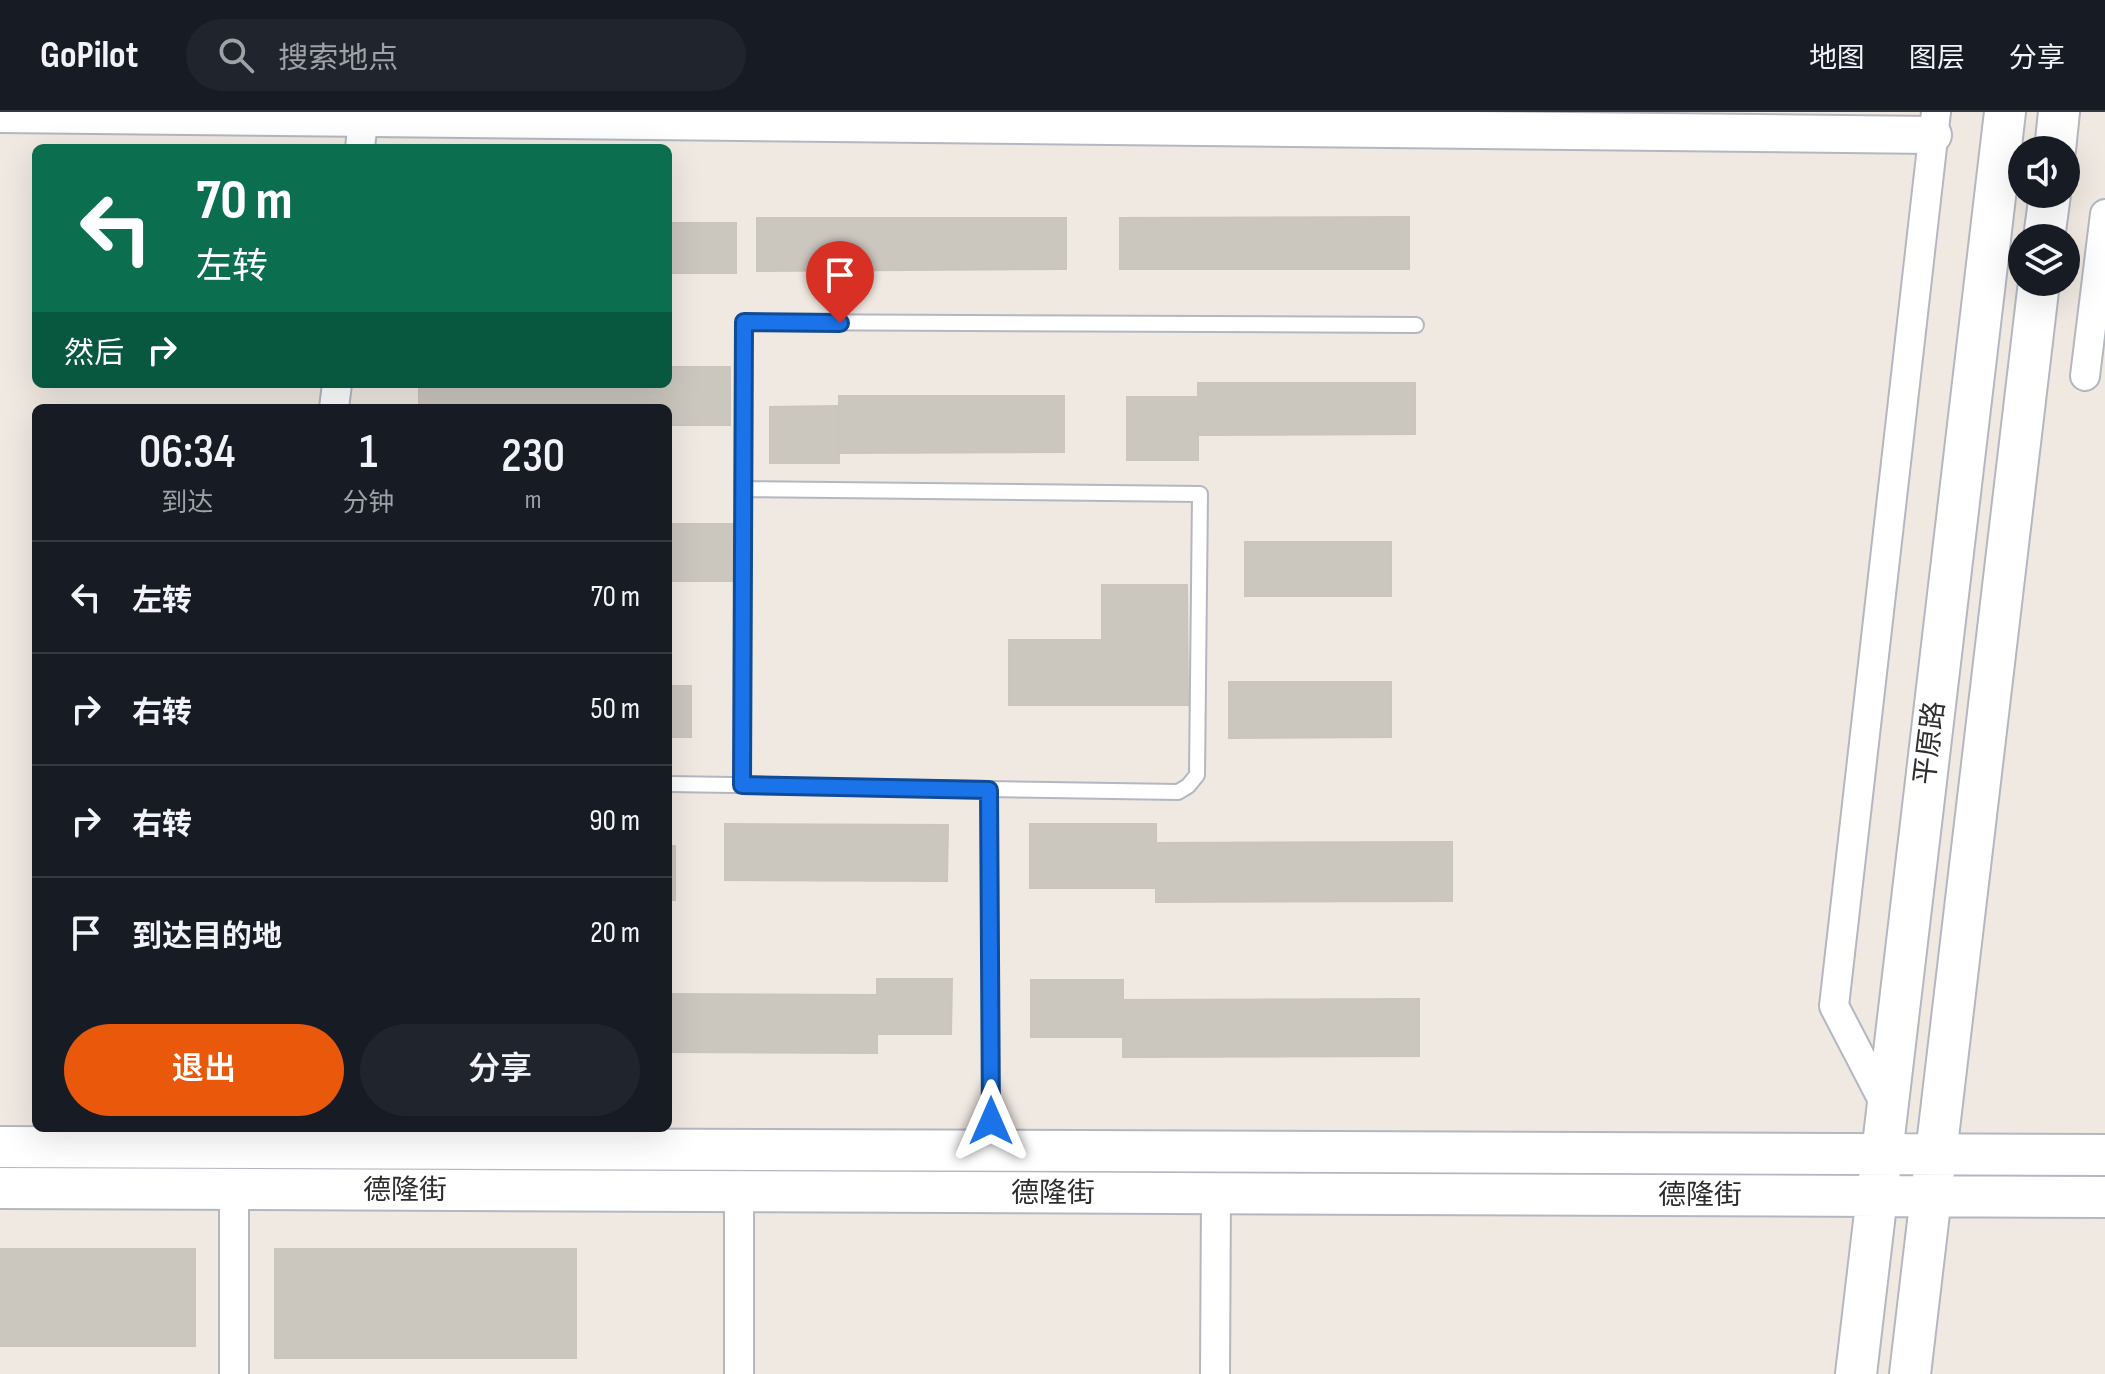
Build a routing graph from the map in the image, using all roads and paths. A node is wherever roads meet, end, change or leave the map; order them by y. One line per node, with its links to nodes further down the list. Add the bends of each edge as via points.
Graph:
1 (2005, 112): 15 (main road, 平原路)
2 (2059, 112): 6 (main road)
3 (0, 114): 5 (street)
4 (1934, 124): 5 (street); 15 (street, via 1834,1006)
5 (362, 126)
6 (2056, 136)
7 (2105, 214): 10 (street)
8 (2037, 296): 20 (main road, 平原路)
9 (1416, 325): 11 (lane, via 744,322)
10 (2085, 376)
11 (743, 489): 13 (lane); 14 (lane, via 1200,494 1197,775 1178,792)
12 (672, 784): 13 (lane)
13 (742, 785): 14 (lane)
14 (989, 790): 18 (lane)
15 (1887, 1108): 19 (main road, 平原路)
16 (261, 1138): 17 (main road, 德隆街); 18 (main road, 德隆街)
17 (0, 1147)
18 (991, 1151): 19 (main road, 德隆街)
19 (1882, 1154): 20 (main road, 德隆街); 26 (main road, 平原路)
20 (1936, 1155): 21 (main road, 德隆街); 27 (main road, 平原路)
21 (2105, 1155)
22 (0, 1188): 23 (main road, 德隆街)
23 (234, 1189): 24 (main road, 德隆街); 29 (street)
24 (739, 1191): 25 (main road, 德隆街); 30 (street)
25 (1216, 1193): 26 (main road, 德隆街); 31 (street)
26 (1877, 1196): 27 (main road, 德隆街); 32 (main road, 平原路)
27 (1931, 1196): 28 (main road, 德隆街); 33 (main road, 平原路)
28 (2105, 1197)
29 (234, 1374)
30 (739, 1374)
31 (1215, 1374)
32 (1856, 1374)
33 (1910, 1374)

